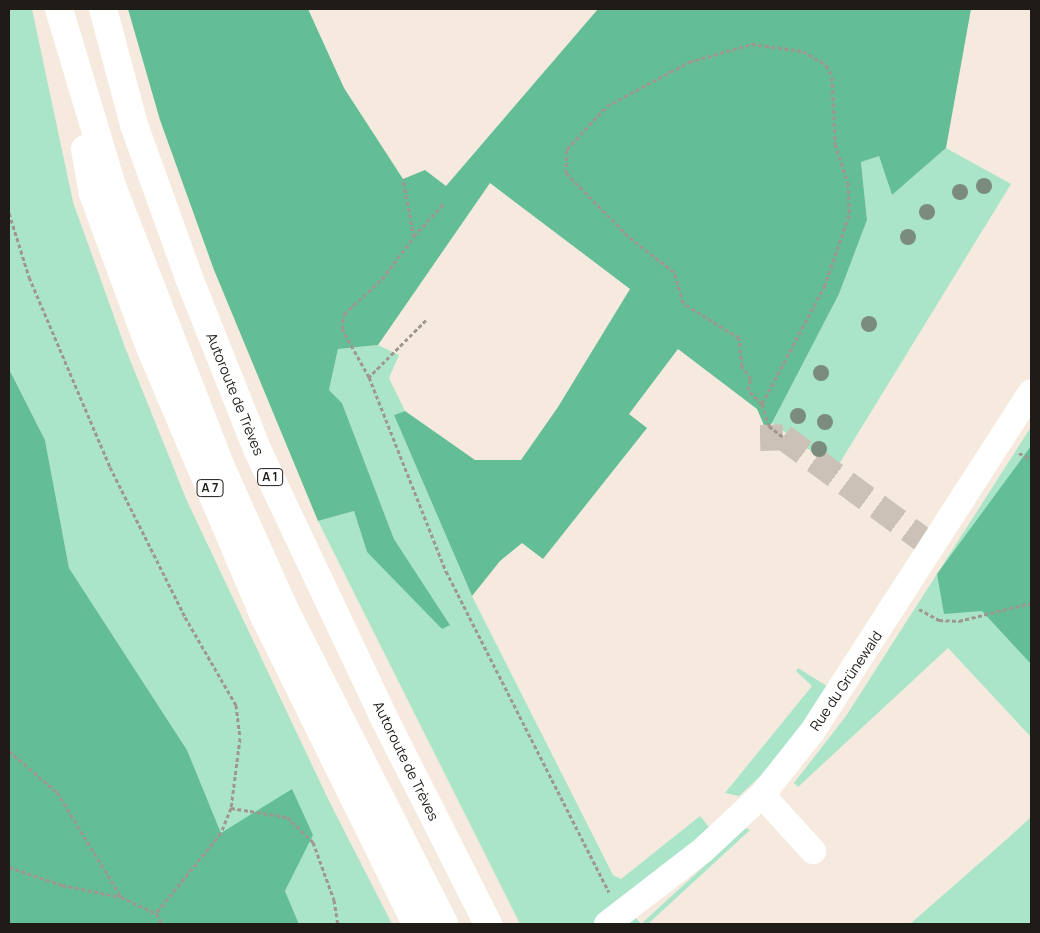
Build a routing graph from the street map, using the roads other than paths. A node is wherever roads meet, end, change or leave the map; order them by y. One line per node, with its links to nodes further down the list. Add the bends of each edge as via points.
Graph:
1 (103, 9): 9 (highway, Autoroute de Trèves / A 1, via 138,134 188,278 257,449 381,711)
2 (62, 19): 7 (highway, A 7, via 93,194 149,345 265,618); 8 (highway, via 112,186 220,465 284,608)
3 (1031, 392): 4 (street, Rue du Grünewald, via 812,732)
4 (762, 795): 5 (street); 6 (street, Rue du Grünewald, via 703,850)
5 (814, 851)
6 (614, 920)
7 (416, 924)
8 (444, 924)
9 (488, 924)

